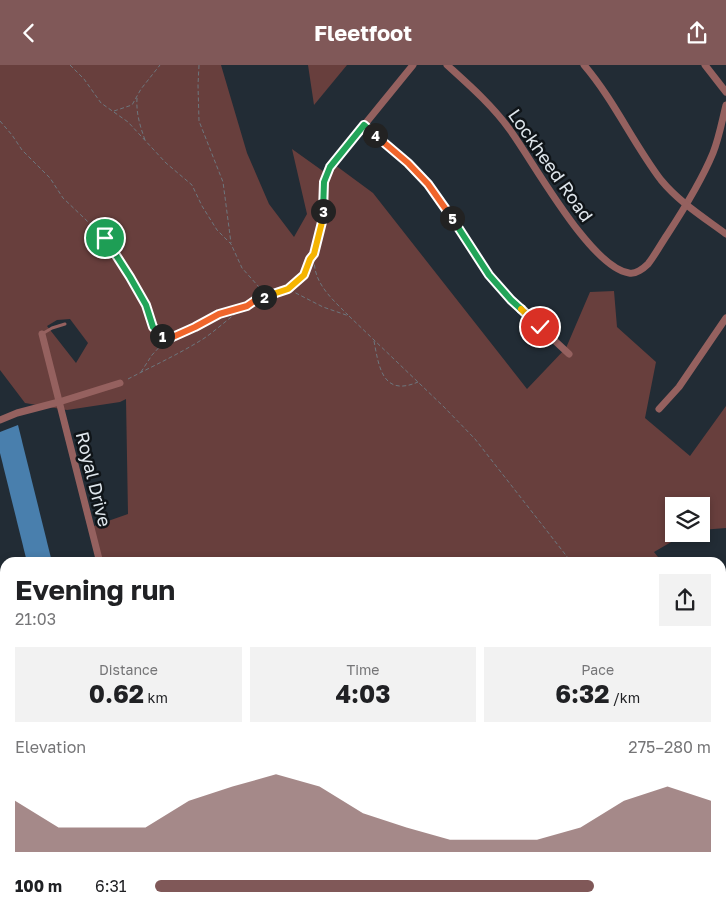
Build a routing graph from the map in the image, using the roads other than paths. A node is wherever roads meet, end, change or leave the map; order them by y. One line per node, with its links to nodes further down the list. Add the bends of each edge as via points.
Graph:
1 (413, 65): 7 (street)
2 (447, 65): 9 (street, Lockheed Road, via 510,129 560,207 597,253 614,267 629,274 647,265)
3 (584, 65): 9 (street, via 662,181)
4 (705, 65): 5 (street)
5 (726, 92)
6 (726, 105): 9 (street, via 714,151)
7 (364, 125): 8 (street); 14 (street, via 428,184 489,275)
8 (330, 167)
9 (686, 205): 10 (street)
10 (726, 234)
11 (726, 318): 17 (street, via 679,387)
12 (65, 324): 13 (lane)
13 (42, 334): 16 (street, Royal Drive)
14 (569, 354)
15 (120, 383): 16 (street)
16 (59, 402): 18 (street); 19 (street, Royal Drive)
17 (659, 409)
18 (0, 420)
19 (98, 557)

